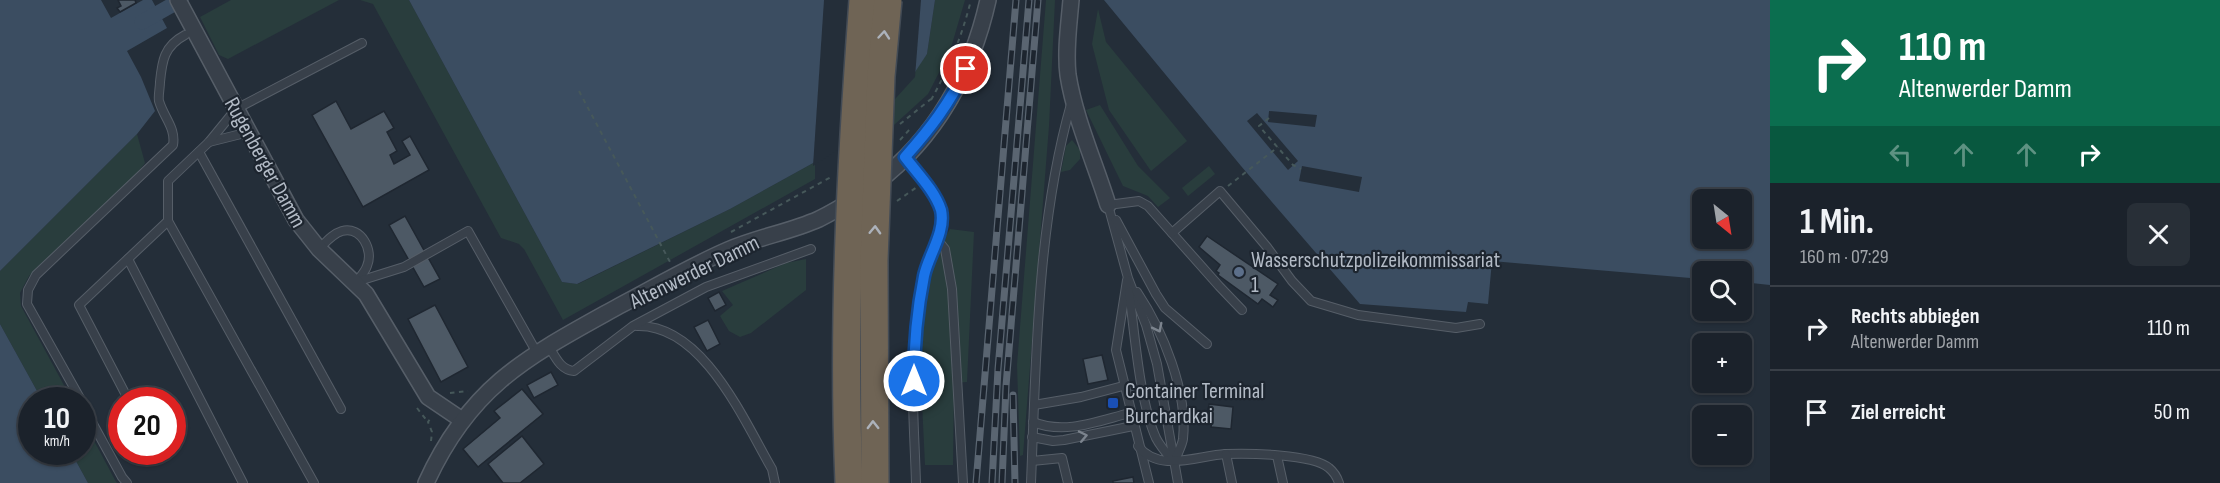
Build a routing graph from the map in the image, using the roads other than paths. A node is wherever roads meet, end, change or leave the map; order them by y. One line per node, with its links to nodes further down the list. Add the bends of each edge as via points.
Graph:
1 (178, 0): 7 (street, Rugenberger Damm)
2 (847, 0): 50 (highway, via 830,374)
3 (863, 0): 51 (highway, bridge, via 848,248)
4 (888, 0): 52 (highway, one-way to 4, bridge, via 874,260)
5 (988, 0): 14 (street, Altenwerder Damm, via 979,36 952,98)
6 (1071, 0): 9 (street, via 1067,58)
7 (187, 29): 10 (street, Rugenberger Damm); 30 (lane, via 166,51 162,65 159,100 175,135 173,145 36,275 28,290 27,304)
8 (362, 43): 10 (lane)
9 (1073, 98): 15 (street); 32 (lane, via 1059,152 1047,236)
10 (236, 109): 11 (street, Rugenberger Damm); 12 (lane)
11 (249, 132): 12 (lane); 19 (street, Rugenberger Damm, via 296,220)
12 (209, 142): 13 (lane)
13 (199, 152): 16 (lane, via 168,181); 33 (lane)
14 (905, 157): 18 (lane, via 940,210); 28 (street, Altenwerder Damm, via 886,176 833,212 729,249)
15 (1108, 205): 17 (lane, via 1144,202); 22 (lane); 27 (lane, via 1156,294 1172,315)
16 (168, 221): 21 (lane); 47 (lane)
17 (1172, 233): 24 (lane); 25 (lane, via 1220,191 1311,301 1358,315 1456,328)
18 (937, 239): 53 (lane, via 925,273 914,346); 54 (lane, via 945,249 952,289)
19 (319, 249): 23 (street, Rugenberger Damm); 23 (lane, via 340,232 350,230 359,234 369,249 369,262)
20 (811, 249): 26 (lane, via 706,287)
21 (128, 259): 31 (lane, via 79,305); 46 (lane)
22 (1128, 278): 29 (lane, via 1116,350); 44 (lane, via 1157,364); 44 (lane, via 1150,420 1157,440); 44 (lane, one-way to 44, via 1168,349 1181,407 1183,440)
23 (356, 282): 28 (lane, via 404,267 468,231); 35 (street, Rugenberger Damm, via 428,397)
24 (1242, 310)
25 (1480, 324)
26 (633, 326): 28 (lane, via 574,370 567,370); 49 (lane, via 663,331 681,341 716,373 772,469)
27 (1207, 344)
28 (542, 349): 35 (street, Altenwerder Damm, via 504,376)
29 (1123, 386): 32 (lane); 34 (lane)
30 (74, 387)
31 (122, 387)
32 (1034, 405): 36 (lane)
33 (341, 409)
34 (1130, 413): 36 (lane, via 1056,429); 37 (lane)
35 (462, 420): 48 (street, Altenwerder Damm)
36 (1033, 422): 39 (lane)
37 (1133, 426): 39 (lane, one-way to 37, via 1064,440); 40 (lane)
38 (96, 428): 45 (lane)
39 (1032, 437): 43 (lane)
40 (1138, 446): 44 (lane, via 1146,454); 57 (lane)
41 (1226, 454): 42 (lane); 44 (lane); 59 (lane)
42 (1277, 456): 60 (lane); 61 (lane, via 1314,460 1328,467)
43 (1032, 461): 55 (lane); 56 (lane, via 1062,458)
44 (1174, 463): 58 (lane)
45 (127, 483)
46 (243, 483)
47 (314, 483)
48 (426, 483)
49 (775, 483)
50 (834, 483)
51 (849, 483)
52 (874, 483)
53 (916, 483)
54 (963, 483)
55 (1030, 483)
56 (1068, 483)
57 (1149, 483)
58 (1178, 483)
59 (1232, 483)
60 (1283, 483)
61 (1339, 483)

